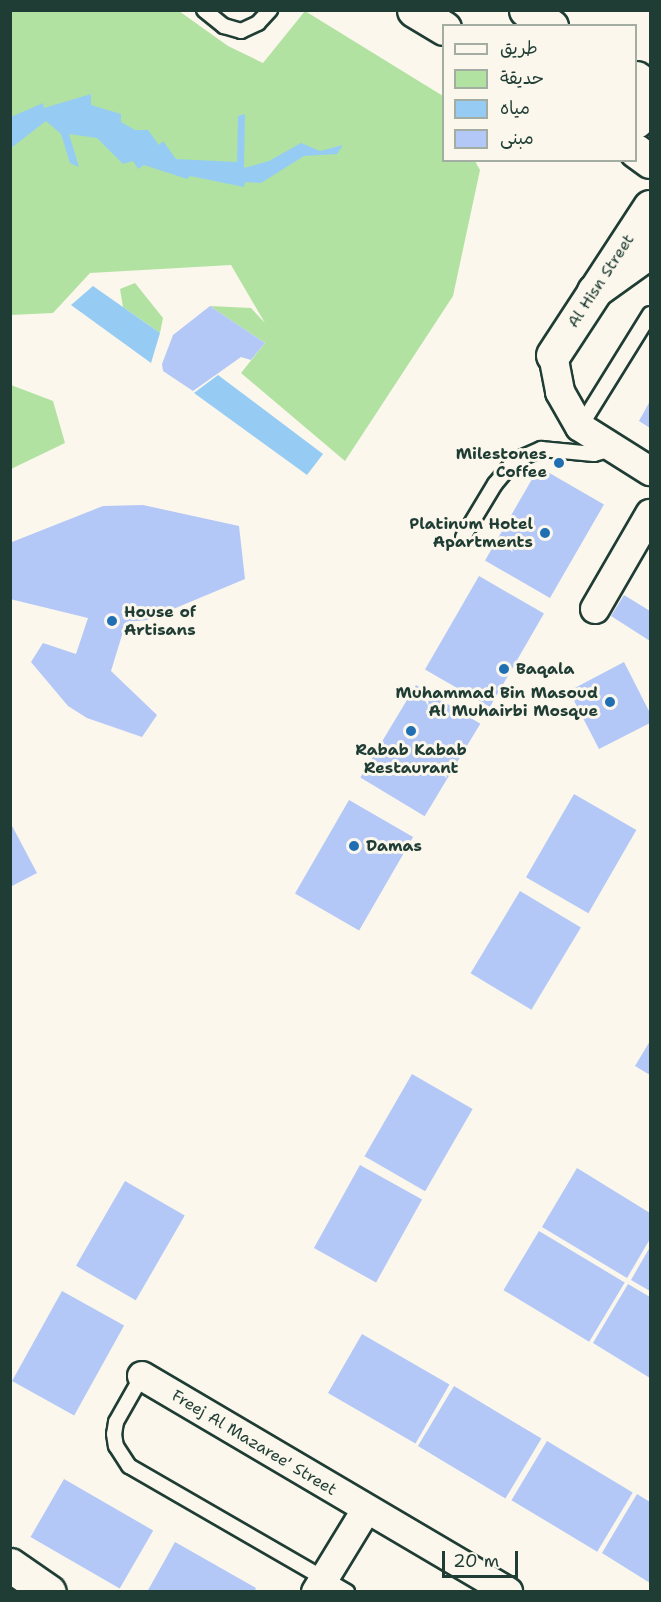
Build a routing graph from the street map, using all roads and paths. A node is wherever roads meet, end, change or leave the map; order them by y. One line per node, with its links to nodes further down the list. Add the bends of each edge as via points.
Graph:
1 (204, 10): 2 (lane, via 224,26 241,31 258,23)
2 (270, 10)
3 (414, 10): 6 (main road)
4 (526, 10): 5 (main road)
5 (548, 24)
6 (442, 27)
7 (637, 79): 8 (main road)
8 (651, 88)
9 (651, 100): 10 (main road)
10 (637, 120)
11 (637, 152): 12 (main road)
12 (651, 161)
13 (651, 207): 15 (main road, Al Hisn Street)
14 (651, 251): 15 (main road)
15 (594, 291): 17 (main road, Al Hisn Street)
16 (651, 314): 18 (lane)
17 (553, 355): 18 (street, via 560,392)
18 (580, 427): 19 (street)
19 (613, 448): 20 (street); 22 (lane, via 594,454 541,449 514,461 499,477)
20 (651, 471)
21 (651, 514): 23 (street)
22 (464, 537)
23 (595, 609)
24 (142, 1376): 25 (street, Freej Al Mazaree' Street); 27 (lane, via 116,1422 114,1434 116,1446 129,1466)
25 (366, 1510): 27 (street); 29 (street, Freej Al Mazaree' Street)
26 (10, 1565): 28 (main road)
27 (329, 1587)
28 (49, 1592)
29 (508, 1592)

